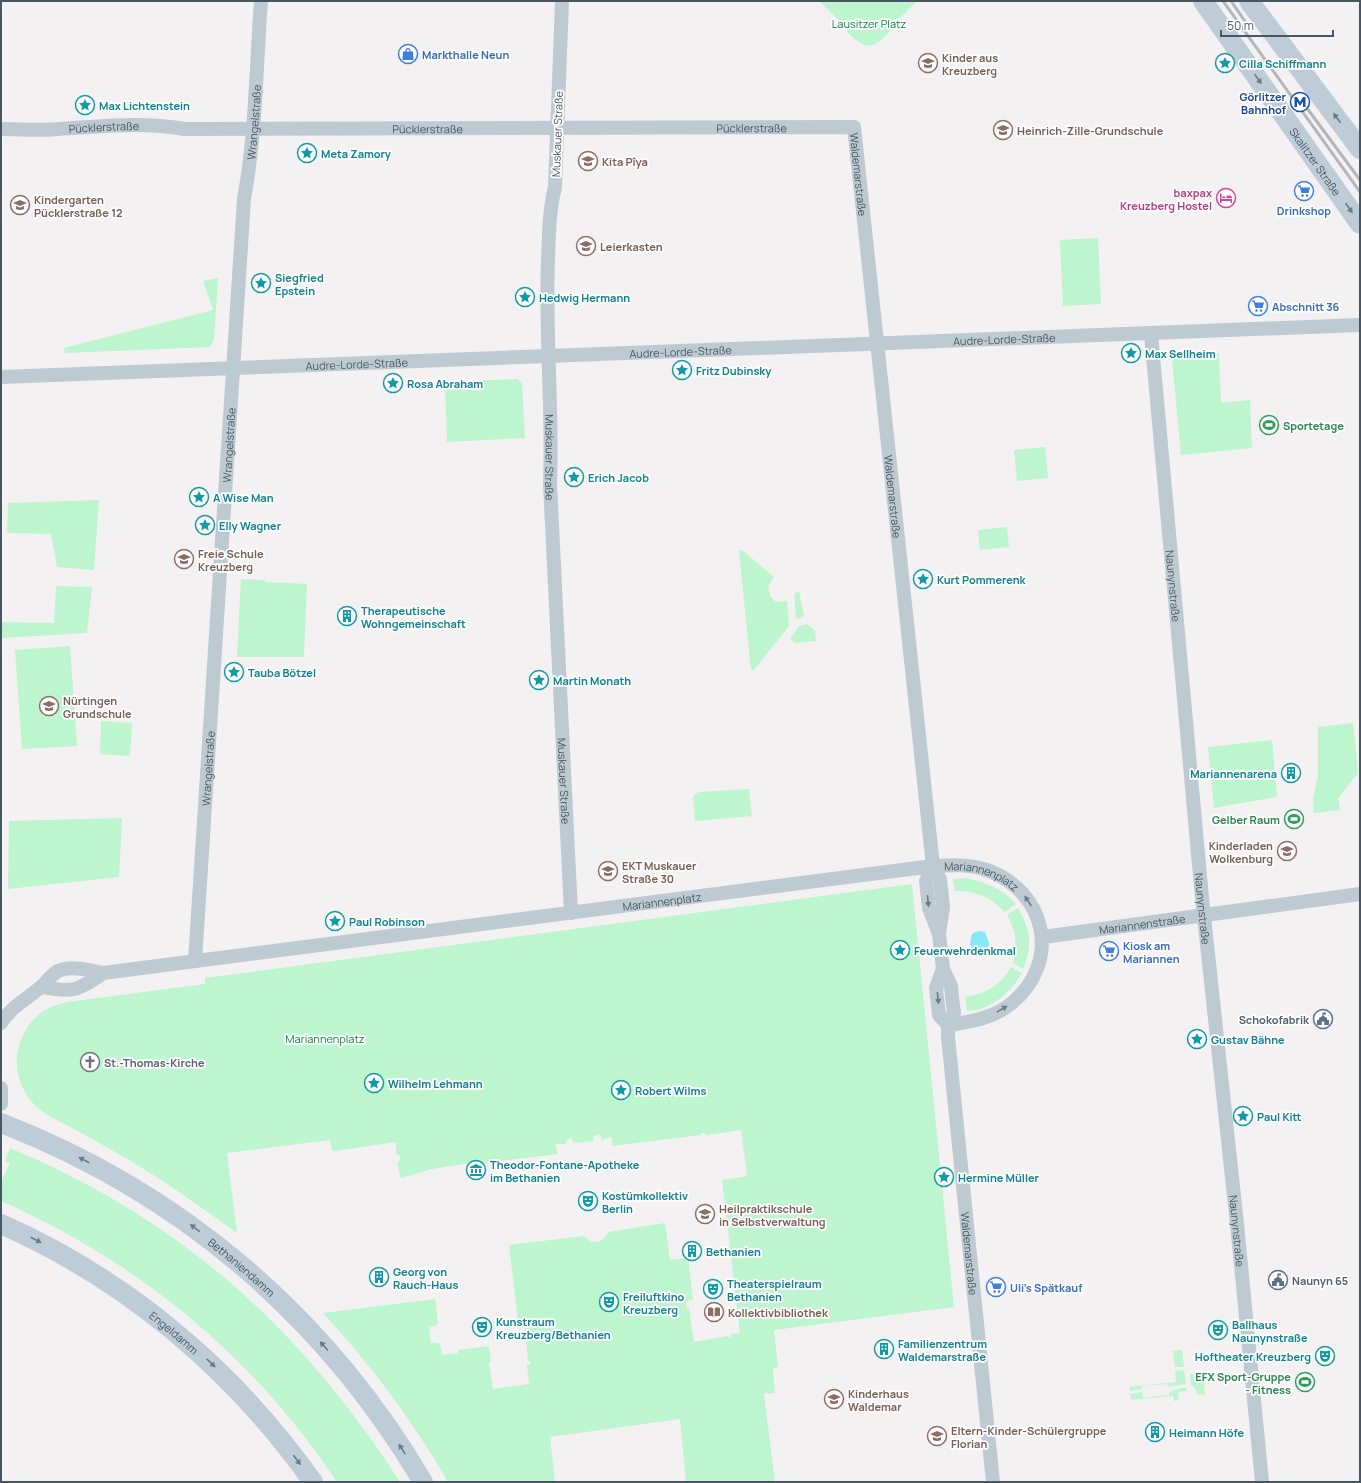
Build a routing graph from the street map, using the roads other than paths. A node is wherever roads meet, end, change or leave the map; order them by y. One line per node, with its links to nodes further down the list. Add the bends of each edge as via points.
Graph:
1 (261, 1): 7 (street, Wrangelstraße)
2 (562, 1): 5 (street, Muskauer Straße)
3 (1203, 1): 10 (street, Skalitzer Straße, one-way to 10)
4 (1249, 1): 9 (street, one-way to 4)
5 (557, 127): 6 (street, Pücklerstraße); 7 (street, Pücklerstraße); 14 (street, Muskauer Straße, via 547,292)
6 (854, 127): 13 (street, Waldemarstraße)
7 (252, 128): 8 (street, Pücklerstraße, via 185,129 146,126); 15 (street, Wrangelstraße, via 244,199)
8 (1, 129)
9 (1360, 149)
10 (1360, 224)
11 (1360, 325): 12 (street, Audre-Lorde-Straße)
12 (1151, 334): 13 (street, Audre-Lorde-Straße); 20 (street, Naunynstraße)
13 (877, 344): 14 (street, Audre-Lorde-Straße); 17 (street, Waldemarstraße)
14 (548, 357): 15 (street, Audre-Lorde-Straße); 19 (street, Muskauer Straße, via 550,484)
15 (232, 368): 16 (street, Audre-Lorde-Straße); 22 (street, Wrangelstraße)
16 (1, 377)
17 (933, 866): 19 (street, Mariannenplatz); 21 (street, Mariannenplatz, one-way to 17, via 1027,898 1006,879 973,867); 26 (street, Waldemarstraße, via 940,879 943,902 940,934 943,969 951,986 954,1013)
18 (1360, 894): 20 (street, Mariannenstraße)
19 (571, 913): 22 (street, Mariannenplatz)
20 (1204, 914): 21 (street, Mariannenstraße); 34 (street, Naunynstraße)
21 (1043, 937): 26 (street, Mariannenplatz, one-way to 21, via 987,1017 1019,997 1028,986 1038,965)
22 (195, 961): 23 (street, Mariannenplatz)
23 (103, 973): 24 (street, Mariannenplatz, via 82,988 60,991); 24 (street, Mariannenplatz, via 80,968 58,971)
24 (42, 987): 25 (street, Mariannenplatz, via 20,1001)
25 (1, 1023)
26 (948, 1025): 33 (street, Waldemarstraße)
27 (1, 1088): 28 (street)
28 (1, 1104)
29 (1, 1123): 32 (street, Bethaniendamm, one-way to 29, via 384,1422 348,1374 296,1315 247,1269 188,1222 118,1178 41,1138)
30 (1, 1224): 31 (street, Engeldamm, one-way to 31, via 86,1268 165,1323 230,1381 270,1426)
31 (313, 1482)
32 (423, 1482)
33 (993, 1482)
34 (1262, 1482)

